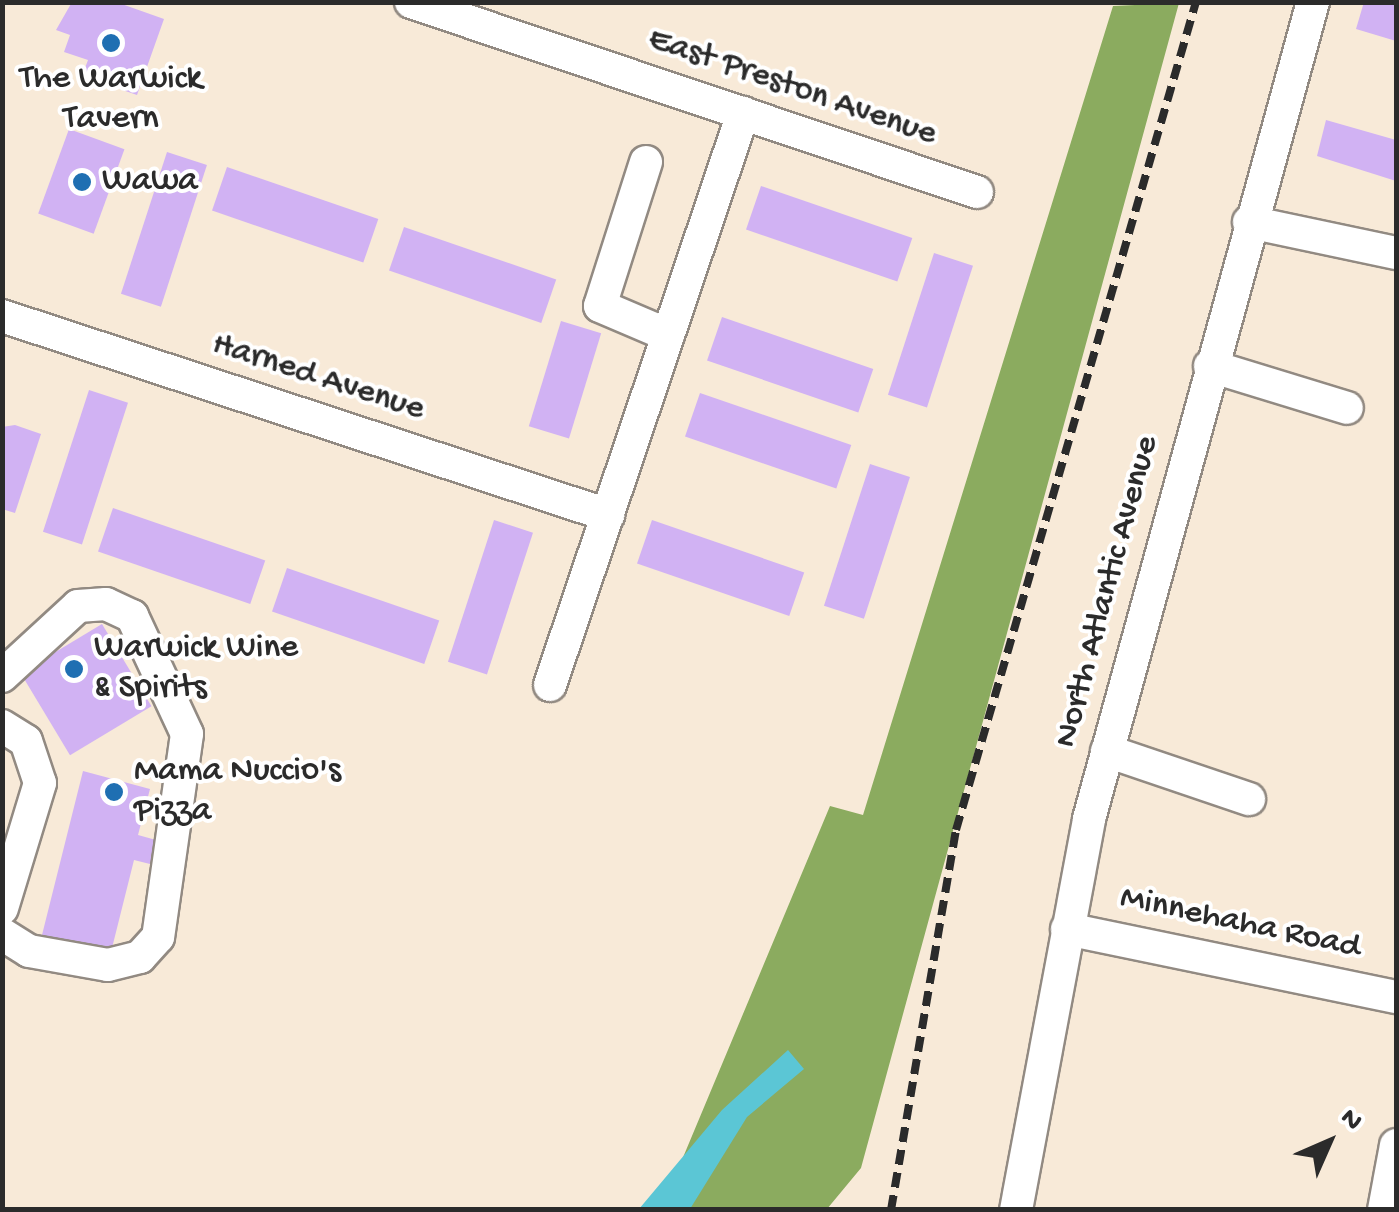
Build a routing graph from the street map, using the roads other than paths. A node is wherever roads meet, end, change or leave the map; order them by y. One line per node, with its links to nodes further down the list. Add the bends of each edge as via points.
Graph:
1 (411, 2): 3 (street, East Preston Avenue)
2 (1313, 2): 6 (street, North Atlantic Avenue)
3 (743, 113): 5 (street, East Preston Avenue); 9 (street)
4 (646, 162): 9 (street, via 600,306)
5 (976, 192)
6 (1249, 222): 7 (street); 10 (street, North Atlantic Avenue)
7 (1396, 253)
8 (2, 316): 12 (street, Harned Avenue)
9 (668, 335): 12 (street)
10 (1210, 366): 11 (street); 16 (street, North Atlantic Avenue)
11 (1347, 408)
12 (608, 516): 14 (street)
13 (2, 676): 20 (street, via 78,606 106,604 132,616 187,734 158,937 140,957 108,965 29,952)
14 (550, 685)
15 (2, 726): 18 (street, via 26,742 40,783)
16 (1107, 750): 17 (street); 19 (street, North Atlantic Avenue)
17 (1250, 799)
18 (2, 908)
19 (1067, 929): 21 (street, Minnehaha Road); 23 (street, North Atlantic Avenue)
20 (2, 934)
21 (1396, 997)
22 (1396, 1146): 24 (street)
23 (1016, 1210)
24 (1384, 1210)

